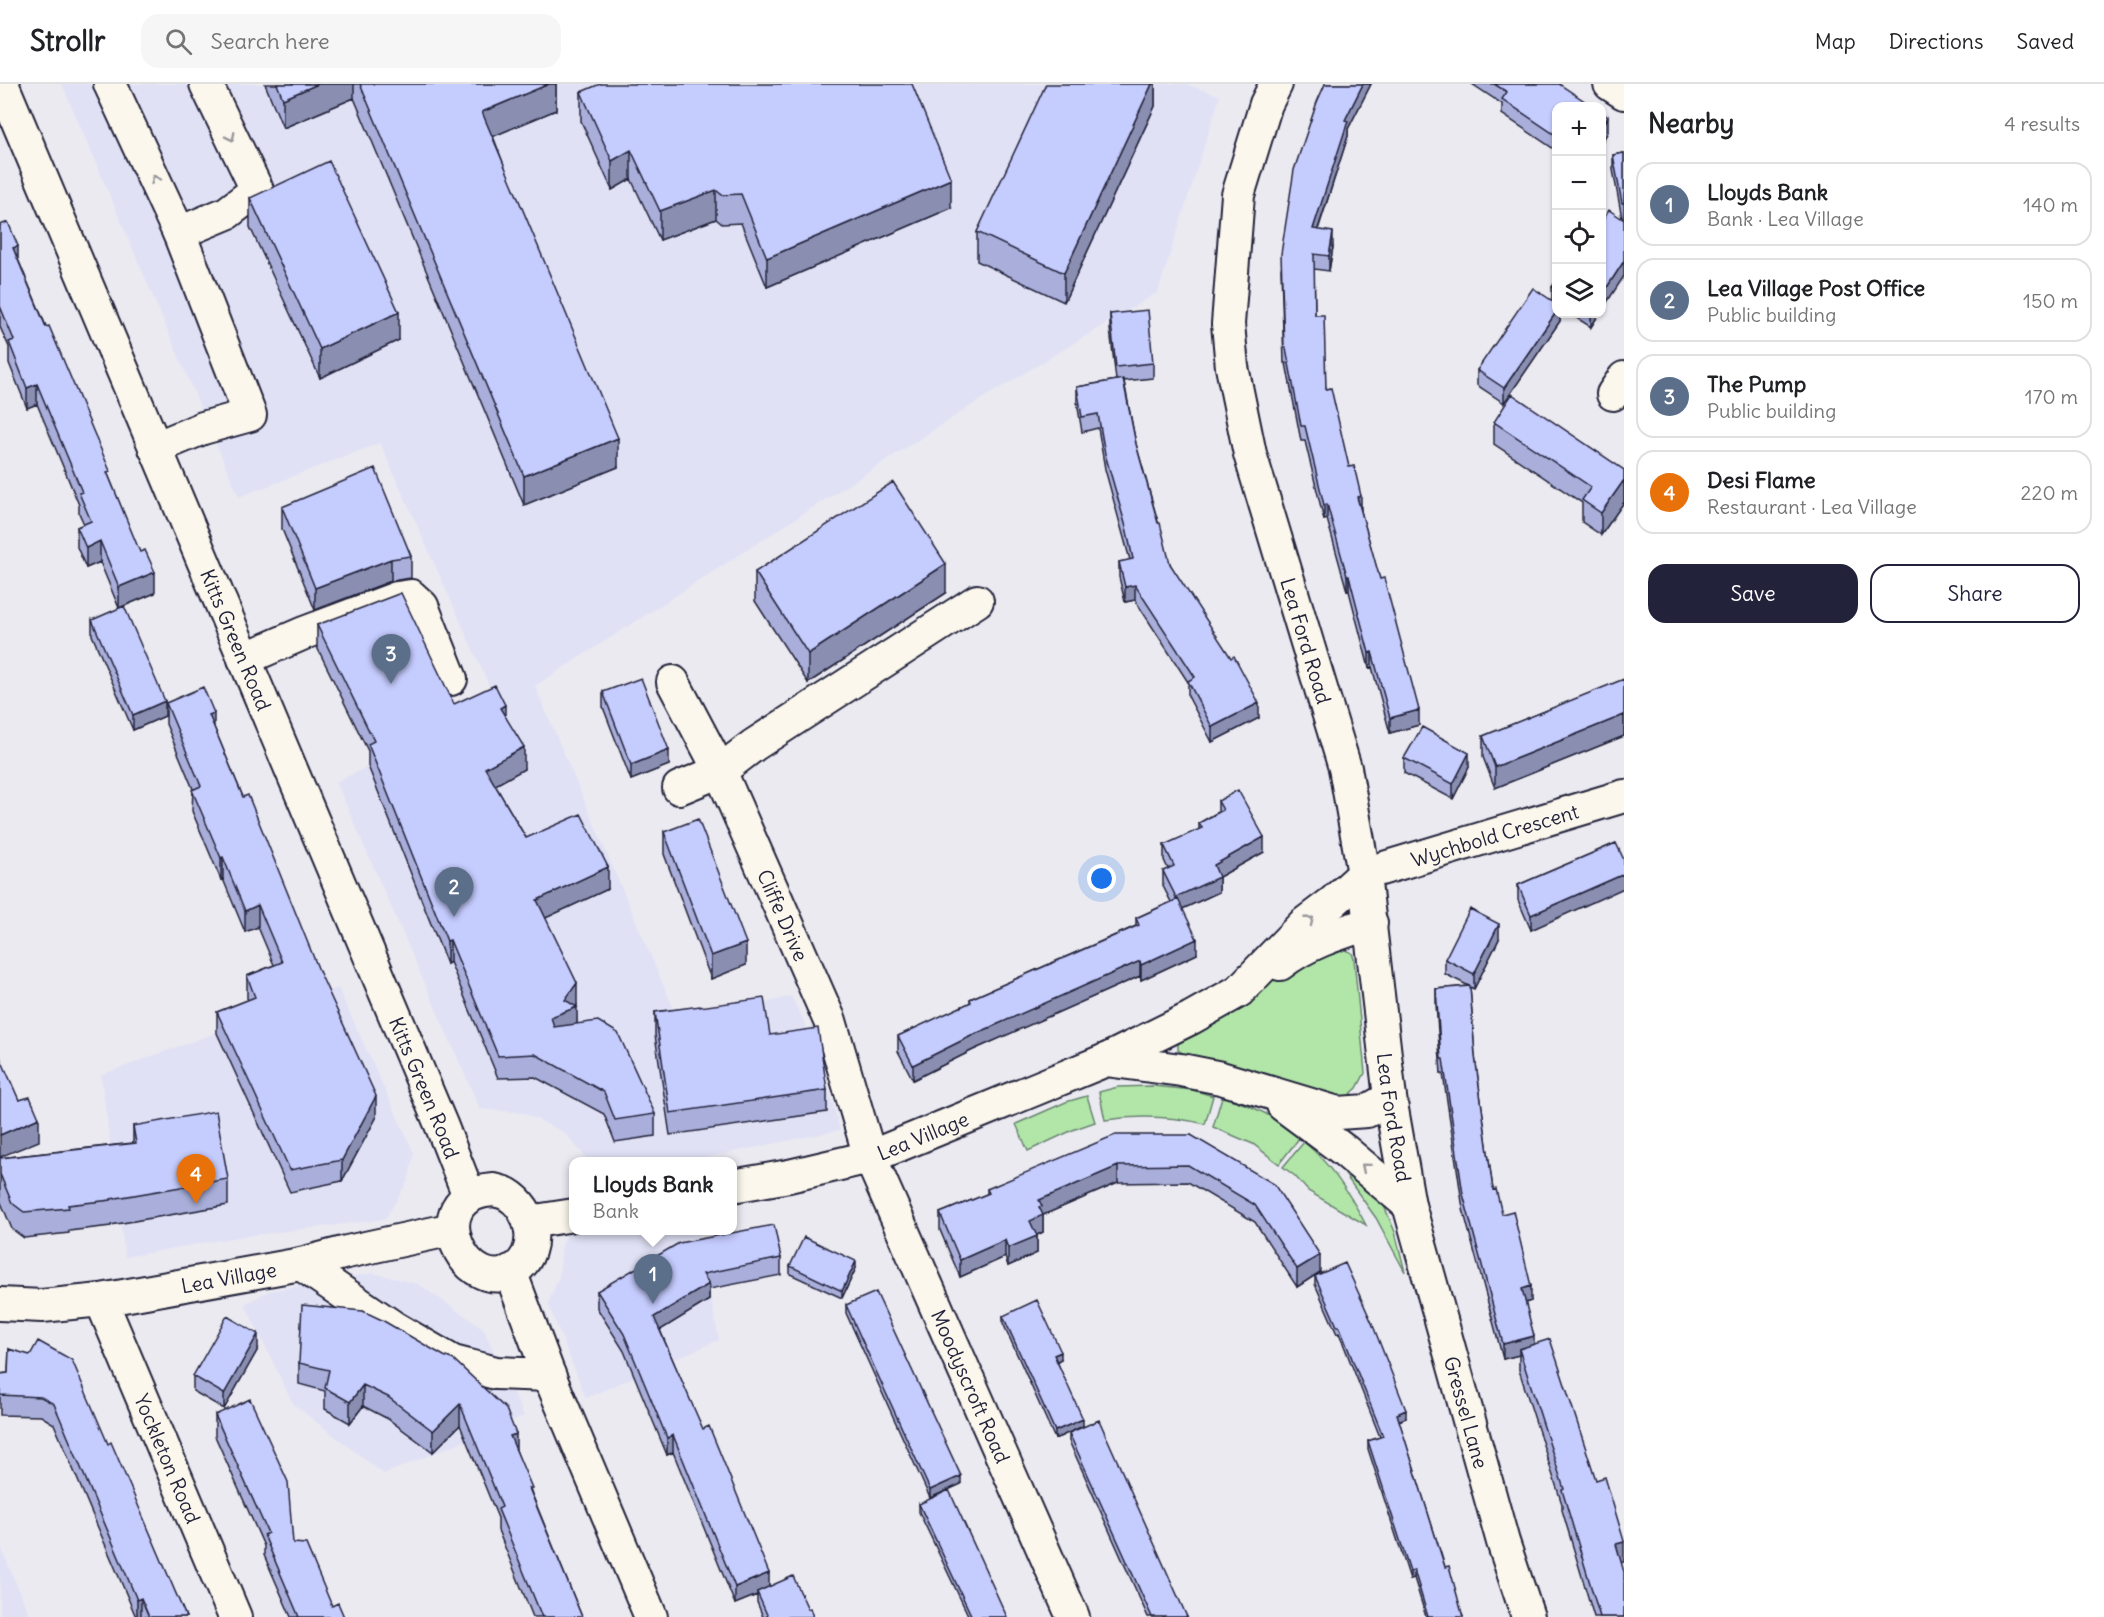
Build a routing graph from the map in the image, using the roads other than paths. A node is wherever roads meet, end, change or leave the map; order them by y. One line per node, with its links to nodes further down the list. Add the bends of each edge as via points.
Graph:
1 (2, 84): 8 (street, Kitts Green Road)
2 (110, 84): 7 (street, one-way to 2)
3 (206, 84): 7 (street, one-way to 7, via 257,190 227,213)
4 (1276, 84): 16 (street, Lea Ford Road, via 1238,195 1228,324 1232,367 1250,454 1345,768)
5 (1610, 84): 6 (street)
6 (1624, 93)
7 (179, 232): 8 (street, via 250,415 203,428)
8 (155, 448): 10 (street, Kitts Green Road)
9 (977, 601): 13 (street)
10 (244, 658): 11 (street, via 397,598 411,597 422,606); 24 (street, Kitts Green Road)
11 (451, 679)
12 (673, 682): 13 (street, Cliffe Drive)
13 (720, 771): 14 (street); 22 (street, Cliffe Drive, via 830,1021)
14 (680, 788)
15 (1624, 795): 16 (street, Wychbold Crescent)
16 (1364, 874): 17 (street, Lea Ford Road); 18 (street, Lea Village, one-way to 16, via 1304,924)
17 (1371, 923): 18 (street, via 1290,956); 21 (street, Lea Ford Road)
18 (1239, 991): 19 (street, Lea Village)
19 (1106, 1060): 20 (street, Lea Village, via 1181,1070); 22 (street, Lea Village)
20 (1260, 1089): 21 (street, Lea Village, via 1338,1113 1367,1111); 25 (street, Lea Village, one-way to 20, via 1345,1151)
21 (1390, 1098): 25 (street, Lea Ford Road)
22 (870, 1157): 23 (street, Lea Village); 36 (street, Moodyscroft Road)
23 (737, 1185)
24 (469, 1196): 27 (street, via 494,1190 507,1194); 28 (street, via 457,1207)
25 (1409, 1205): 37 (street, Gressel Lane, via 1503,1542)
26 (569, 1216): 27 (street)
27 (529, 1222): 30 (street, via 531,1250)
28 (453, 1229): 29 (street, Lea Village); 30 (street, via 462,1254 479,1272)
29 (301, 1264): 31 (street, Lea Village); 33 (street, via 393,1327 453,1362 496,1373)
30 (510, 1272): 33 (street)
31 (101, 1300): 32 (street, Lea Village, via 42,1306); 34 (street, Yockleton Road)
32 (0, 1304)
33 (549, 1375): 35 (street)
34 (235, 1617)
35 (651, 1617)
36 (1073, 1617)
37 (1528, 1617)

